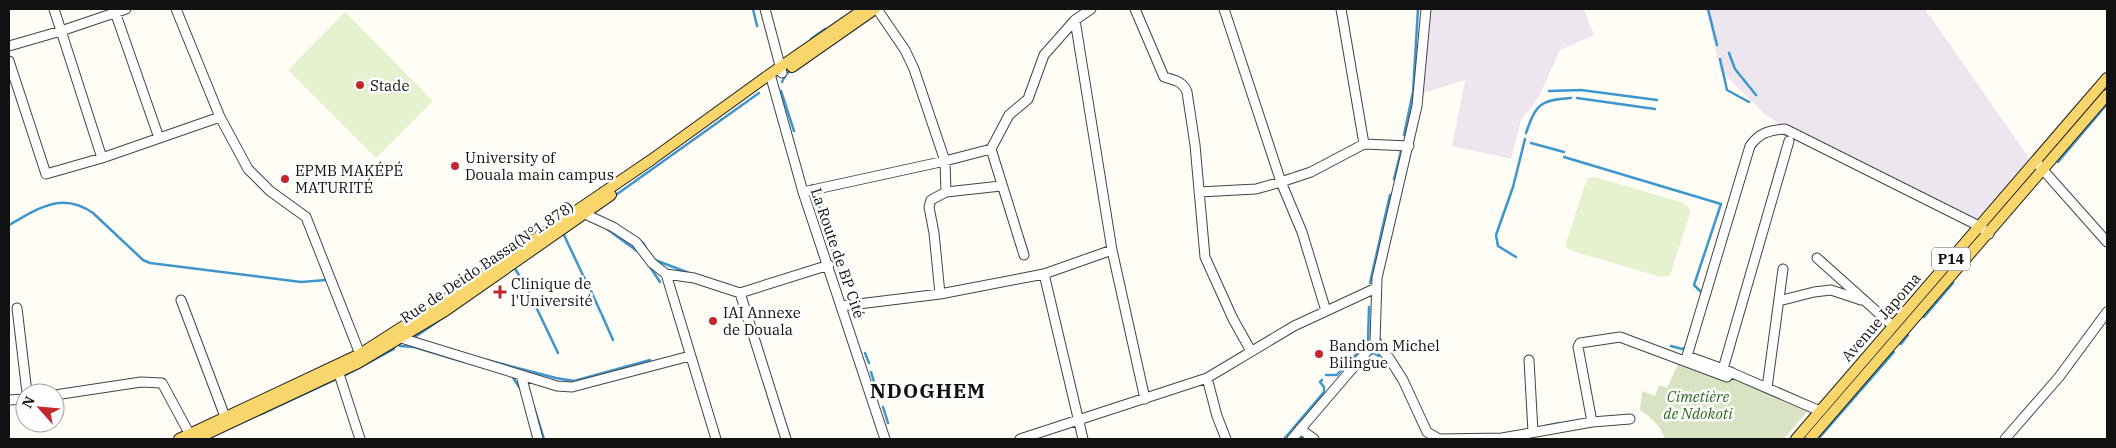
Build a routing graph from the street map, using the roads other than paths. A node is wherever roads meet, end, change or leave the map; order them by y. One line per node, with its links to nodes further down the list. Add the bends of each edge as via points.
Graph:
1 (54, 9): 14 (street)
2 (126, 9): 12 (street)
3 (176, 9): 21 (street)
4 (765, 9): 17 (street)
5 (864, 9): 17 (main road)
6 (876, 9): 17 (main road); 28 (street, via 912,64)
7 (1091, 9): 13 (street)
8 (1135, 9): 35 (street, via 1164,77 1177,80 1187,92)
9 (1224, 9): 31 (street)
10 (1341, 9): 24 (street)
11 (1426, 9): 25 (street, via 1419,91)
12 (115, 10): 14 (street); 22 (street)
13 (1075, 20): 26 (street, via 1042,59 1028,99 1006,118); 40 (street)
14 (61, 31): 15 (street); 27 (street)
15 (9, 46)
16 (9, 61): 27 (street, via 46,174)
17 (781, 70): 18 (main road)
18 (770, 77): 33 (street, La Route de BP Cité); 36 (main road, Rue de Deido Bassa(N°1.878)); 61 (main road, via 474,281)
19 (2107, 78): 29 (main road, Avenue Japoma / P14)
20 (2107, 95): 30 (main road, Avenue Japoma / P14)
21 (220, 117): 22 (street); 61 (street, via 248,169 270,191 306,217)
22 (159, 138): 27 (street)
23 (1789, 141): 64 (street)
24 (1364, 144): 25 (street); 31 (street, via 1311,172)
25 (1409, 146): 47 (street)
26 (991, 149): 28 (street); 32 (street)
27 (102, 158)
28 (945, 162): 33 (street); 34 (street)
29 (2036, 162): 30 (street); 37 (main road, Avenue Japoma / P14)
30 (2044, 170): 38 (main road, Avenue Japoma / P14); 39 (street)
31 (1281, 182): 35 (street, via 1256,189); 55 (street, via 1302,232)
32 (1001, 186): 34 (street); 41 (street)
33 (803, 192): 43 (street, La Route de BP Cité)
34 (946, 192): 49 (street, via 931,200 929,207)
35 (1200, 192): 60 (street, via 1207,262 1232,319)
36 (585, 214): 45 (street, via 636,242 652,263); 58 (main road, Rue de Deido Bassa(N°1.878), via 453,306)
37 (1979, 226): 38 (street); 57 (main road, Avenue Japoma / P14); 64 (street, via 1785,129 1764,132 1750,146 1687,356)
38 (1988, 234): 93 (main road, Avenue Japoma / P14)
39 (2107, 242)
40 (1112, 250): 46 (street); 71 (street)
41 (1024, 256)
42 (1817, 258): 52 (street)
43 (829, 265): 48 (street); 53 (street, La Route de BP Cité)
44 (1783, 269): 51 (street)
45 (666, 274): 48 (street, via 694,278); 62 (street)
46 (1044, 274): 49 (street); 74 (street)
47 (1376, 288): 55 (street); 59 (street)
48 (740, 292): 84 (street)
49 (940, 294): 53 (street)
50 (181, 300): 75 (street)
51 (1779, 301): 52 (street, via 1831,290); 69 (street)
52 (1866, 301): 57 (street)
53 (842, 306): 85 (street, La Route de BP Cité)
54 (17, 308): 68 (street)
55 (1326, 311): 60 (street)
56 (2107, 312): 94 (street, via 2059,377)
57 (1893, 326): 72 (main road, Avenue Japoma / P14)
58 (401, 338): 65 (main road, Rue de Deido Bassa(N°1.878)); 66 (street)
59 (1375, 342): 77 (street); 91 (street, via 1396,367 1427,432 1432,436)
60 (1251, 351): 67 (street)
61 (360, 354): 75 (main road)
62 (690, 356): 66 (street, via 572,387); 83 (street)
63 (1529, 360): 78 (street)
64 (1727, 370): 69 (street); 76 (street, via 1727,377 1620,337 1580,343 1578,347)
65 (339, 374): 75 (main road, Rue de Deido Bassa(N°1.878)); 81 (street)
66 (521, 375): 82 (street)
67 (1207, 378): 71 (street); 88 (street)
68 (26, 383)
69 (1767, 388): 72 (street)
70 (65, 393): 79 (street, via 141,382 162,383)
71 (1144, 399): 74 (street)
72 (1820, 411): 92 (main road, Avenue Japoma / P14)
73 (1630, 419): 76 (street)
74 (1079, 420): 86 (street); 87 (street)
75 (227, 421): 79 (main road, Rue de Deido Bassa(N°1.878))
76 (1592, 422): 78 (street)
77 (1300, 429): 89 (street); 90 (street)
78 (1533, 432): 91 (street)
79 (193, 436): 80 (main road, Rue de Deido Bassa(N°1.878))
80 (179, 439)
81 (360, 439)
82 (538, 439)
83 (716, 439)
84 (786, 439)
85 (885, 439)
86 (1020, 439)
87 (1083, 439)
88 (1226, 439)
89 (1292, 439)
90 (1314, 439)
91 (1502, 439)
92 (1796, 439)
93 (1810, 439)
94 (2005, 439)

